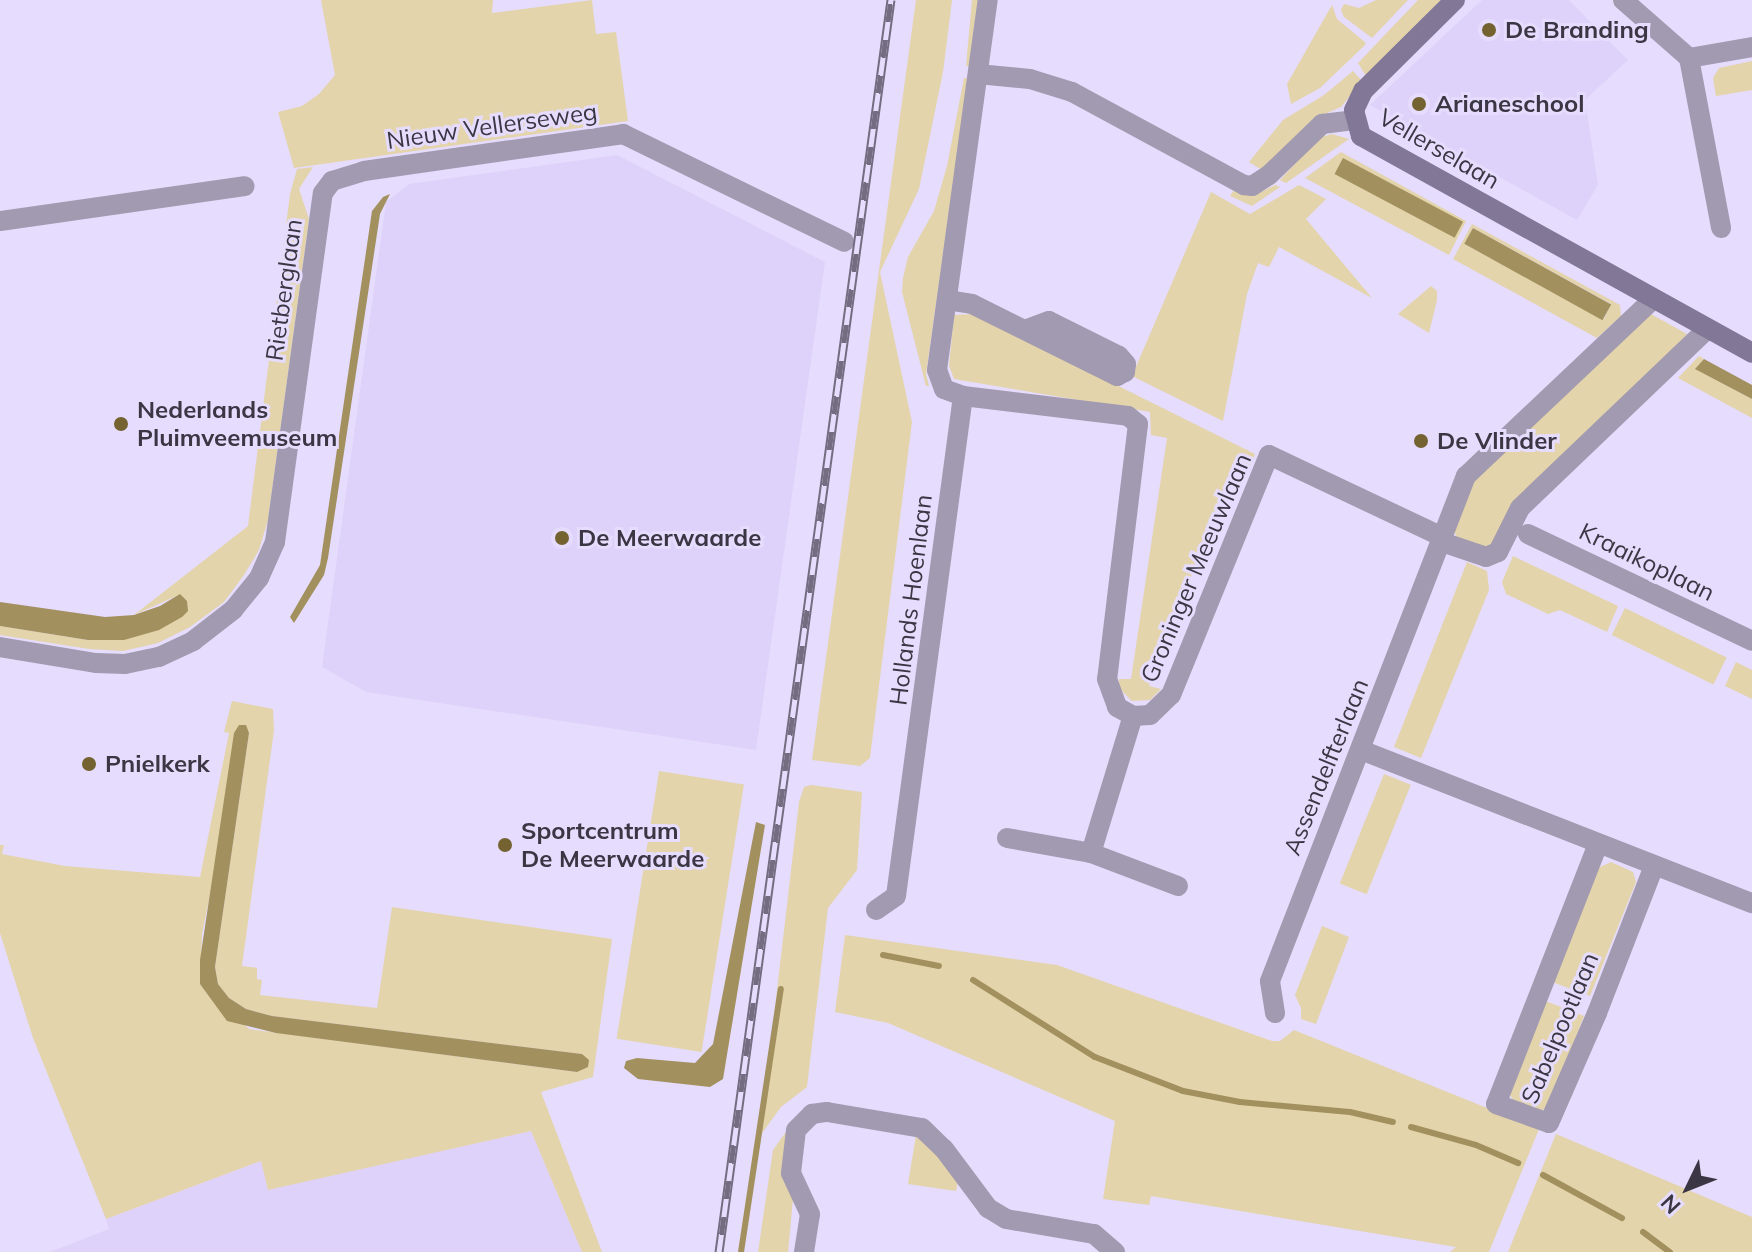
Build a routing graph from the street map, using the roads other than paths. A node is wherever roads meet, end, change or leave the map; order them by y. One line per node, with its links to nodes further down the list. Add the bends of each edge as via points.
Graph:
1 (988, 0): 6 (street)
2 (1455, 0): 7 (street, via 1363,91)
3 (1623, 0): 5 (street)
4 (1752, 47): 5 (street)
5 (1689, 58): 11 (street)
6 (978, 74): 7 (street, Vellerselaan, via 1030,79 1072,92 1252,186 1322,124); 14 (street)
7 (1354, 120): 13 (street, Vellerselaan, via 1371,144)
8 (245, 186): 10 (street)
9 (323, 193): 12 (street, Nieuw Vellerseweg, via 332,181 364,171 623,134); 22 (street, Rietberglaan, via 275,542 259,578 233,610 193,641 159,657 96,663)
10 (0, 221)
11 (1721, 228)
12 (844, 242)
13 (1653, 299): 16 (street, Vellerselaan); 20 (street, Assendelfterlaan, via 1466,476)
14 (947, 300): 15 (street, via 972,304); 18 (street, via 939,379 951,394)
15 (1027, 329)
16 (1707, 329): 17 (street, Vellerselaan); 20 (street, via 1520,508 1498,552 1486,557)
17 (1752, 353)
18 (963, 396): 23 (street, Groninger Meeuwlaan, via 1128,416 1138,424 1107,679 1117,707); 31 (street, Hollands Hoenlaan, via 896,896)
19 (1528, 534): 21 (street, Kraaikoplaan)
20 (1441, 539): 23 (street, Groninger Meeuwlaan, via 1269,455 1171,695 1150,715); 24 (street, Assendelfterlaan)
21 (1749, 633)
22 (0, 647)
23 (1133, 716): 27 (street)
24 (1361, 750): 26 (street); 32 (street, Assendelfterlaan, via 1270,981)
25 (1007, 838): 27 (street)
26 (1598, 844): 28 (street); 28 (street, Sabelpootlaan, via 1496,1104 1549,1123)
27 (1091, 853): 29 (street)
28 (1654, 866): 30 (street)
29 (1178, 886)
30 (1752, 903)
31 (876, 910)
32 (1275, 1013)
33 (804, 1252): 34 (street, via 810,1214 791,1173 796,1130 812,1114 827,1112 922,1128 988,1208 1006,1219 1094,1234)
34 (1115, 1252)

